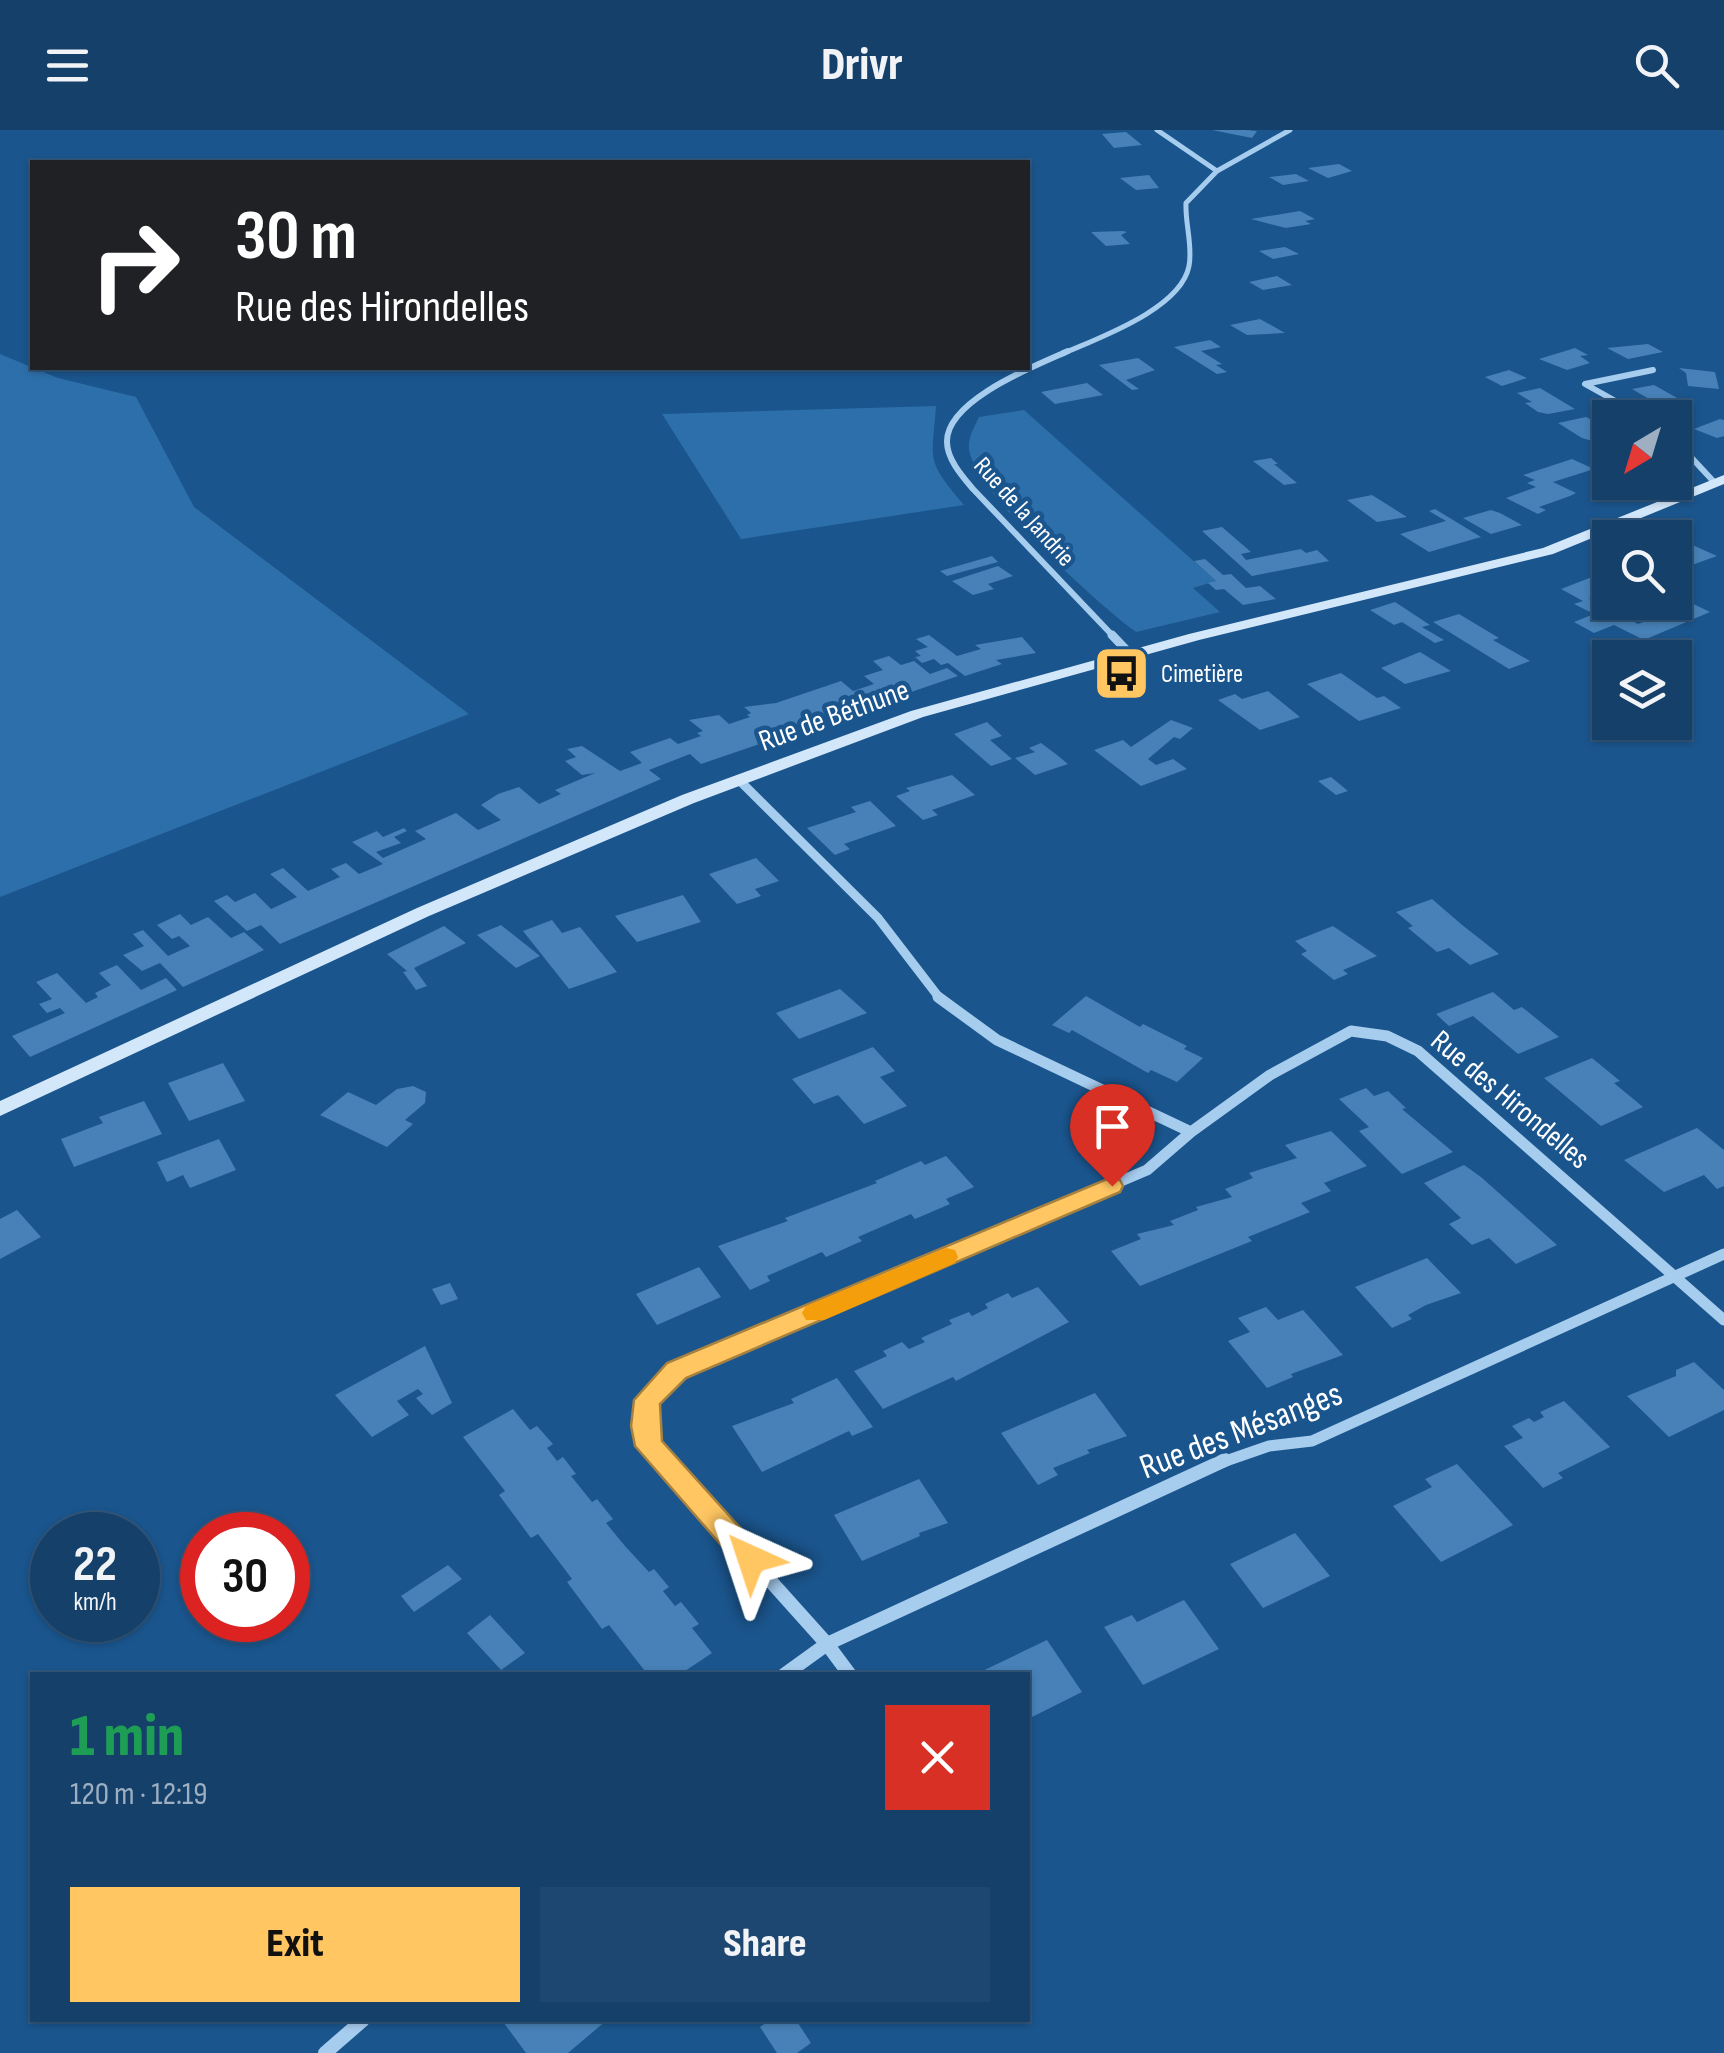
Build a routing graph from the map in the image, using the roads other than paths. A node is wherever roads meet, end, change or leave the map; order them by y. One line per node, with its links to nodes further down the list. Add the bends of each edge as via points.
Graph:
1 (1157, 130): 3 (street)
2 (1290, 130): 3 (street)
3 (1217, 172): 5 (street, Rue de la Jandrie, via 1186,202 1188,276 1168,301)
4 (1030, 370): 10 (street, Rue de la Jandrie, via 973,403 956,419 947,442 973,489)
5 (1030, 370)
6 (1653, 370): 7 (street, via 1585,384)
7 (1614, 400)
8 (1692, 456): 9 (street)
9 (1719, 481): 10 (street, Rue de Béthune, via 1548,551)
10 (1132, 655): 11 (street, Rue de Béthune, via 917,714)
11 (739, 780): 12 (street, Rue de Béthune, via 423,912); 13 (street, via 878,918 938,998 997,1040)
12 (0, 1109)
13 (1191, 1132): 15 (street, Rue des Hirondelles, via 1270,1074 1351,1031 1387,1036 1418,1051); 17 (street, Rue des Hirondelles, via 1147,1170 676,1370 647,1400 649,1446)
14 (1724, 1254): 15 (street, Rue des Mésanges)
15 (1675, 1276): 16 (street, Rue des Hirondelles); 17 (street, Rue des Mésanges, via 1312,1441 1226,1460)
16 (1724, 1320)
17 (827, 1644): 18 (street, Rue des Mésanges); 19 (street, Rue des Hirondelles)
18 (788, 1672)
19 (848, 1672)
20 (361, 2022): 21 (street)
21 (325, 2053)

